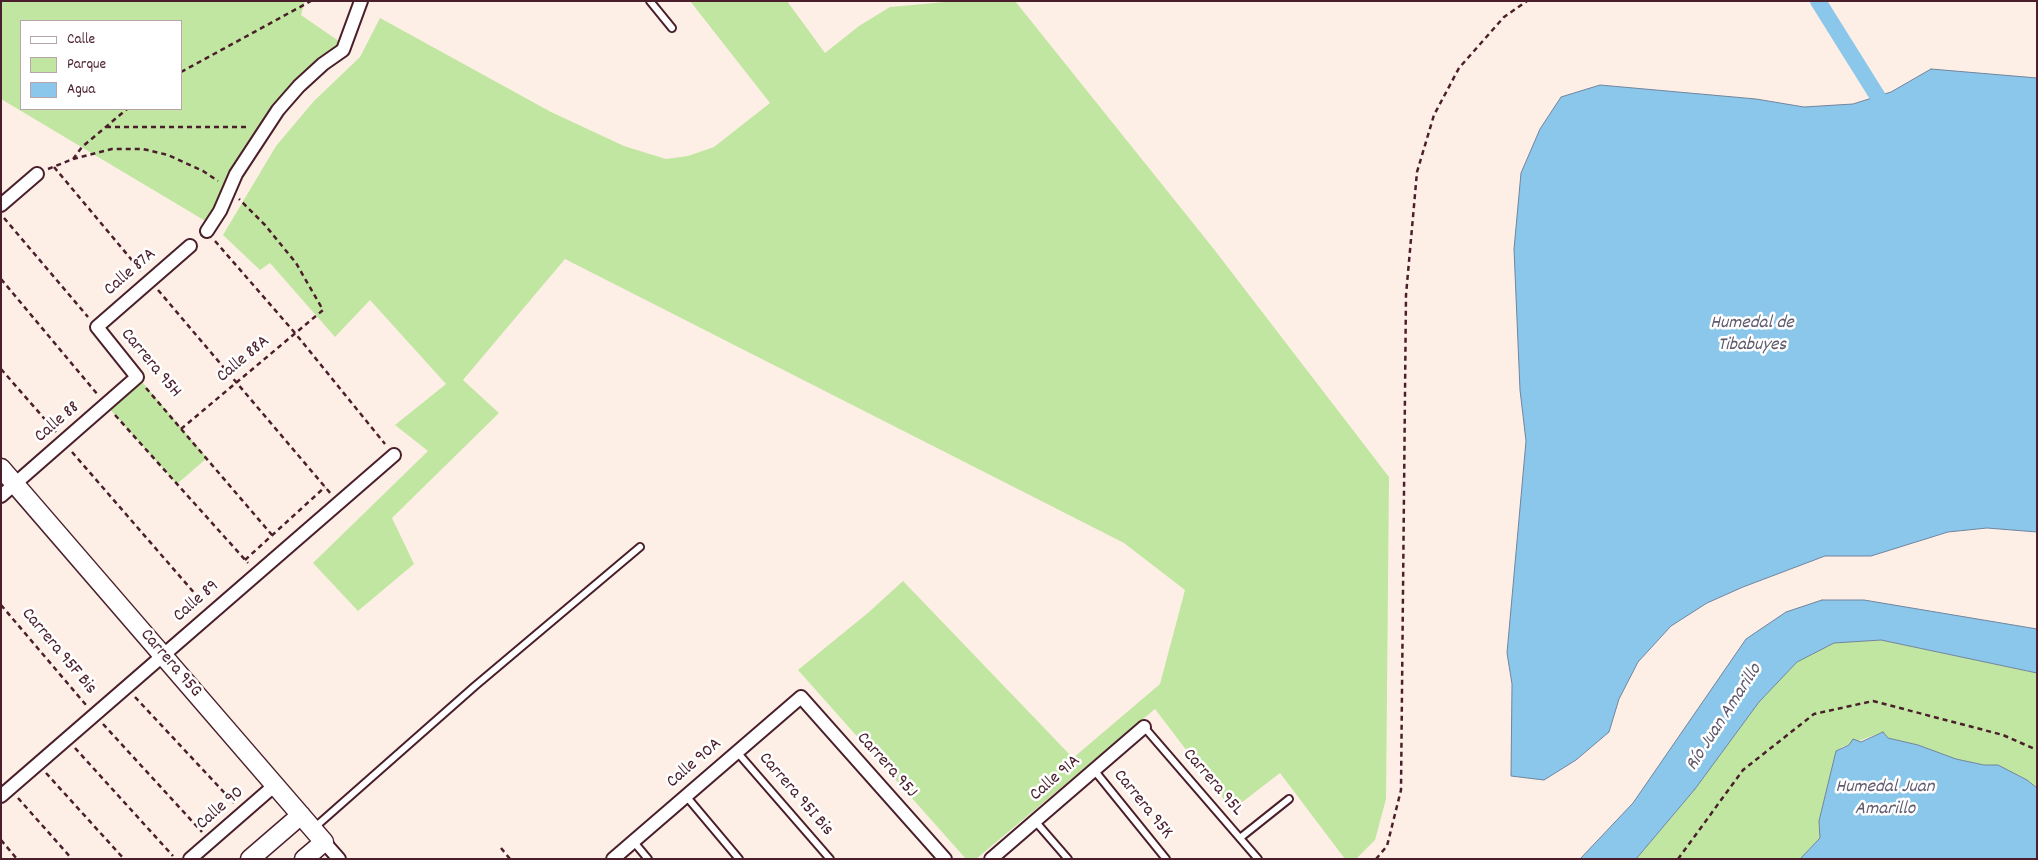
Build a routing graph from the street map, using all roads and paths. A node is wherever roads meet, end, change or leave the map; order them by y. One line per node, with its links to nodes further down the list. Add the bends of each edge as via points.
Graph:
1 (311, 1): 6 (path)
2 (361, 1): 8 (street, via 343,50 299,86)
3 (650, 1): 5 (lane)
4 (1527, 1): 80 (path, via 1504,17 1458,68 1434,115 1417,172 1406,295 1401,790 1387,846)
5 (672, 28)
6 (182, 71)
7 (126, 110): 9 (path)
8 (268, 126): 9 (path); 14 (street, via 236,174 220,211)
9 (106, 127): 10 (path, via 73,159)
10 (54, 167): 11 (path); 17 (path)
11 (37, 174): 12 (street)
12 (1, 205)
13 (1, 215): 19 (path, Carrera 95H)
14 (206, 231): 20 (path)
15 (190, 246): 17 (street, Calle 87A)
16 (1, 279): 24 (path)
17 (150, 280): 19 (street, Calle 87A); 23 (path)
18 (323, 310): 20 (path, Calle 88A)
19 (97, 327): 22 (street, Carrera 95H)
20 (295, 333): 23 (path, Calle 88A); 27 (path)
21 (1, 369): 26 (path)
22 (137, 377): 24 (street, Calle 88); 25 (path, Carrera 95H)
23 (236, 382): 25 (path, Calle 88A); 30 (path)
24 (106, 405): 26 (street, Calle 88); 35 (path)
25 (182, 428): 33 (path, Carrera 95H)
26 (64, 442): 29 (street, Calle 88); 38 (path)
27 (394, 455): 32 (street, Calle 89)
28 (1, 468): 29 (street, Carrera 95G)
29 (15, 484): 31 (street, Calle 88); 39 (street, Carrera 95G)
30 (325, 487): 32 (path); 33 (path)
31 (1, 496)
32 (339, 503): 36 (street, Calle 89)
33 (272, 535): 35 (path)
34 (640, 546): 57 (lane, via 475,686)
35 (245, 560): 36 (path)
36 (258, 574): 38 (street, Calle 89)
37 (1, 605): 42 (path, Carrera 95F Bis)
38 (212, 613): 39 (street, Calle 89)
39 (163, 655): 40 (street, Calle 89); 49 (street, Carrera 95G)
40 (126, 687): 42 (street, Calle 89); 53 (path)
41 (801, 697): 46 (street, Calle 90A); 75 (street, Carrera 95J)
42 (95, 715): 44 (street, Calle 89); 56 (path, Carrera 95F Bis)
43 (1144, 727): 48 (street, Calle 91A); 58 (lane, Carrera 95L)
44 (67, 739): 47 (street, Calle 89); 62 (path)
45 (2037, 750): 81 (path, via 2003,735 1873,702 1814,714 1743,770)
46 (737, 752): 51 (street, Calle 90A); 74 (lane, Carrera 95I Bis)
47 (38, 764): 50 (street, Calle 89); 65 (path)
48 (1094, 770): 55 (street, Calle 91A); 78 (lane, Carrera 95K)
49 (275, 785): 54 (street, Carrera 95G); 66 (street, Calle 90)
50 (5, 792): 64 (path)
51 (686, 796): 60 (street, Calle 90A); 73 (lane)
52 (1289, 799): 58 (lane)
53 (234, 803)
54 (300, 815): 57 (street, Carrera 95G); 67 (street)
55 (1035, 821): 76 (street, Calle 91A); 77 (lane)
56 (202, 832)
57 (318, 835): 68 (street); 69 (street, Carrera 95G)
58 (1240, 838): 79 (lane, Carrera 95L)
59 (1, 840): 63 (path)
60 (633, 841): 71 (street, Calle 90A); 72 (lane)
61 (501, 848): 70 (path)
62 (173, 856)
63 (17, 859)
64 (72, 859)
65 (124, 859)
66 (190, 859)
67 (250, 859)
68 (304, 859)
69 (339, 859)
70 (510, 859)
71 (613, 859)
72 (648, 859)
73 (739, 859)
74 (830, 859)
75 (945, 859)
76 (991, 859)
77 (1068, 859)
78 (1166, 859)
79 (1258, 859)
80 (1376, 859)
81 (1678, 859)

